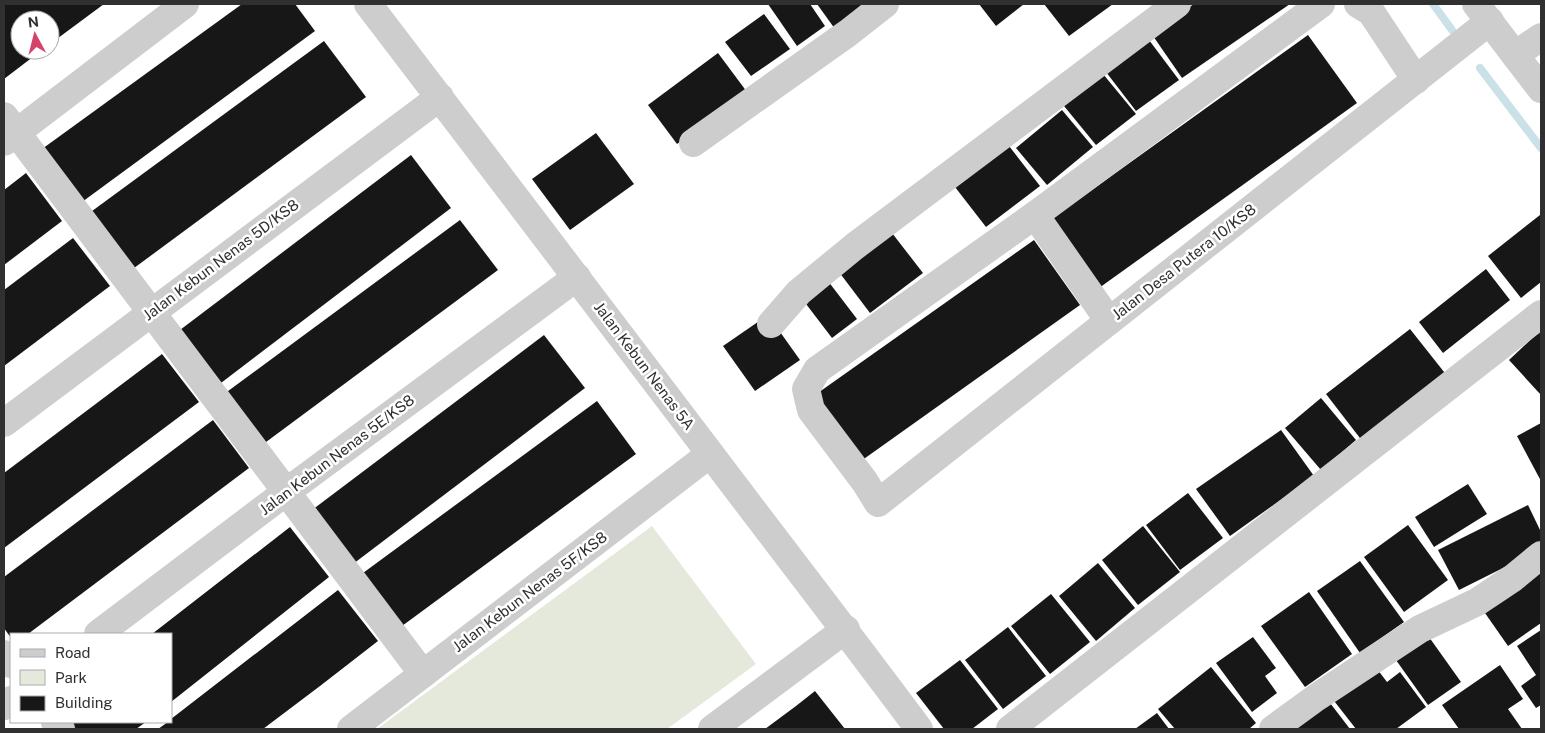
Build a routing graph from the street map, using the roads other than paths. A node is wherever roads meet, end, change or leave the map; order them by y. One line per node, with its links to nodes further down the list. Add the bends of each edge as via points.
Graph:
1 (185, 4): 13 (street)
2 (368, 4): 12 (street, Jalan Kebun Nenas 5A)
3 (885, 4): 14 (street)
4 (1178, 4): 20 (street, via 855,246 799,292)
5 (1321, 4): 15 (street)
6 (1358, 4): 10 (street, via 1371,12)
7 (1483, 13): 9 (street); 10 (street, Jalan Desa Putera 10/KS8)
8 (1541, 36): 9 (street)
9 (1515, 55): 11 (street)
10 (1416, 80): 19 (street, Jalan Desa Putera 10/KS8)
11 (1541, 89)
12 (440, 97): 16 (street, Jalan Kebun Nenas 5A); 17 (street, Jalan Kebun Nenas 5D/KS8)
13 (8, 130): 17 (street)
14 (693, 143)
15 (1035, 216): 19 (street); 19 (street, Jalan Desa Putera 10/KS8, via 817,370 806,389 812,410 878,503)
16 (577, 277): 22 (street, Jalan Kebun Nenas 5A); 23 (street, Jalan Kebun Nenas 5E/KS8)
17 (151, 312): 21 (street, Jalan Kebun Nenas 5D/KS8); 23 (street)
18 (1541, 314): 31 (street)
19 (1109, 321)
20 (771, 324)
21 (4, 423)
22 (710, 454): 25 (street, Jalan Kebun Nenas 5A); 27 (street, Jalan Kebun Nenas 5F/KS8)
23 (286, 492): 26 (street, Jalan Kebun Nenas 5E/KS8); 27 (street)
24 (1541, 555): 32 (street, via 1477,602 1420,629)
25 (846, 629): 29 (street); 30 (street, Jalan Kebun Nenas 5A)
26 (99, 633)
27 (423, 674): 28 (street, Jalan Kebun Nenas 5F/KS8)
28 (351, 729)
29 (712, 729)
30 (919, 729)
31 (1010, 729)
32 (1274, 729)

